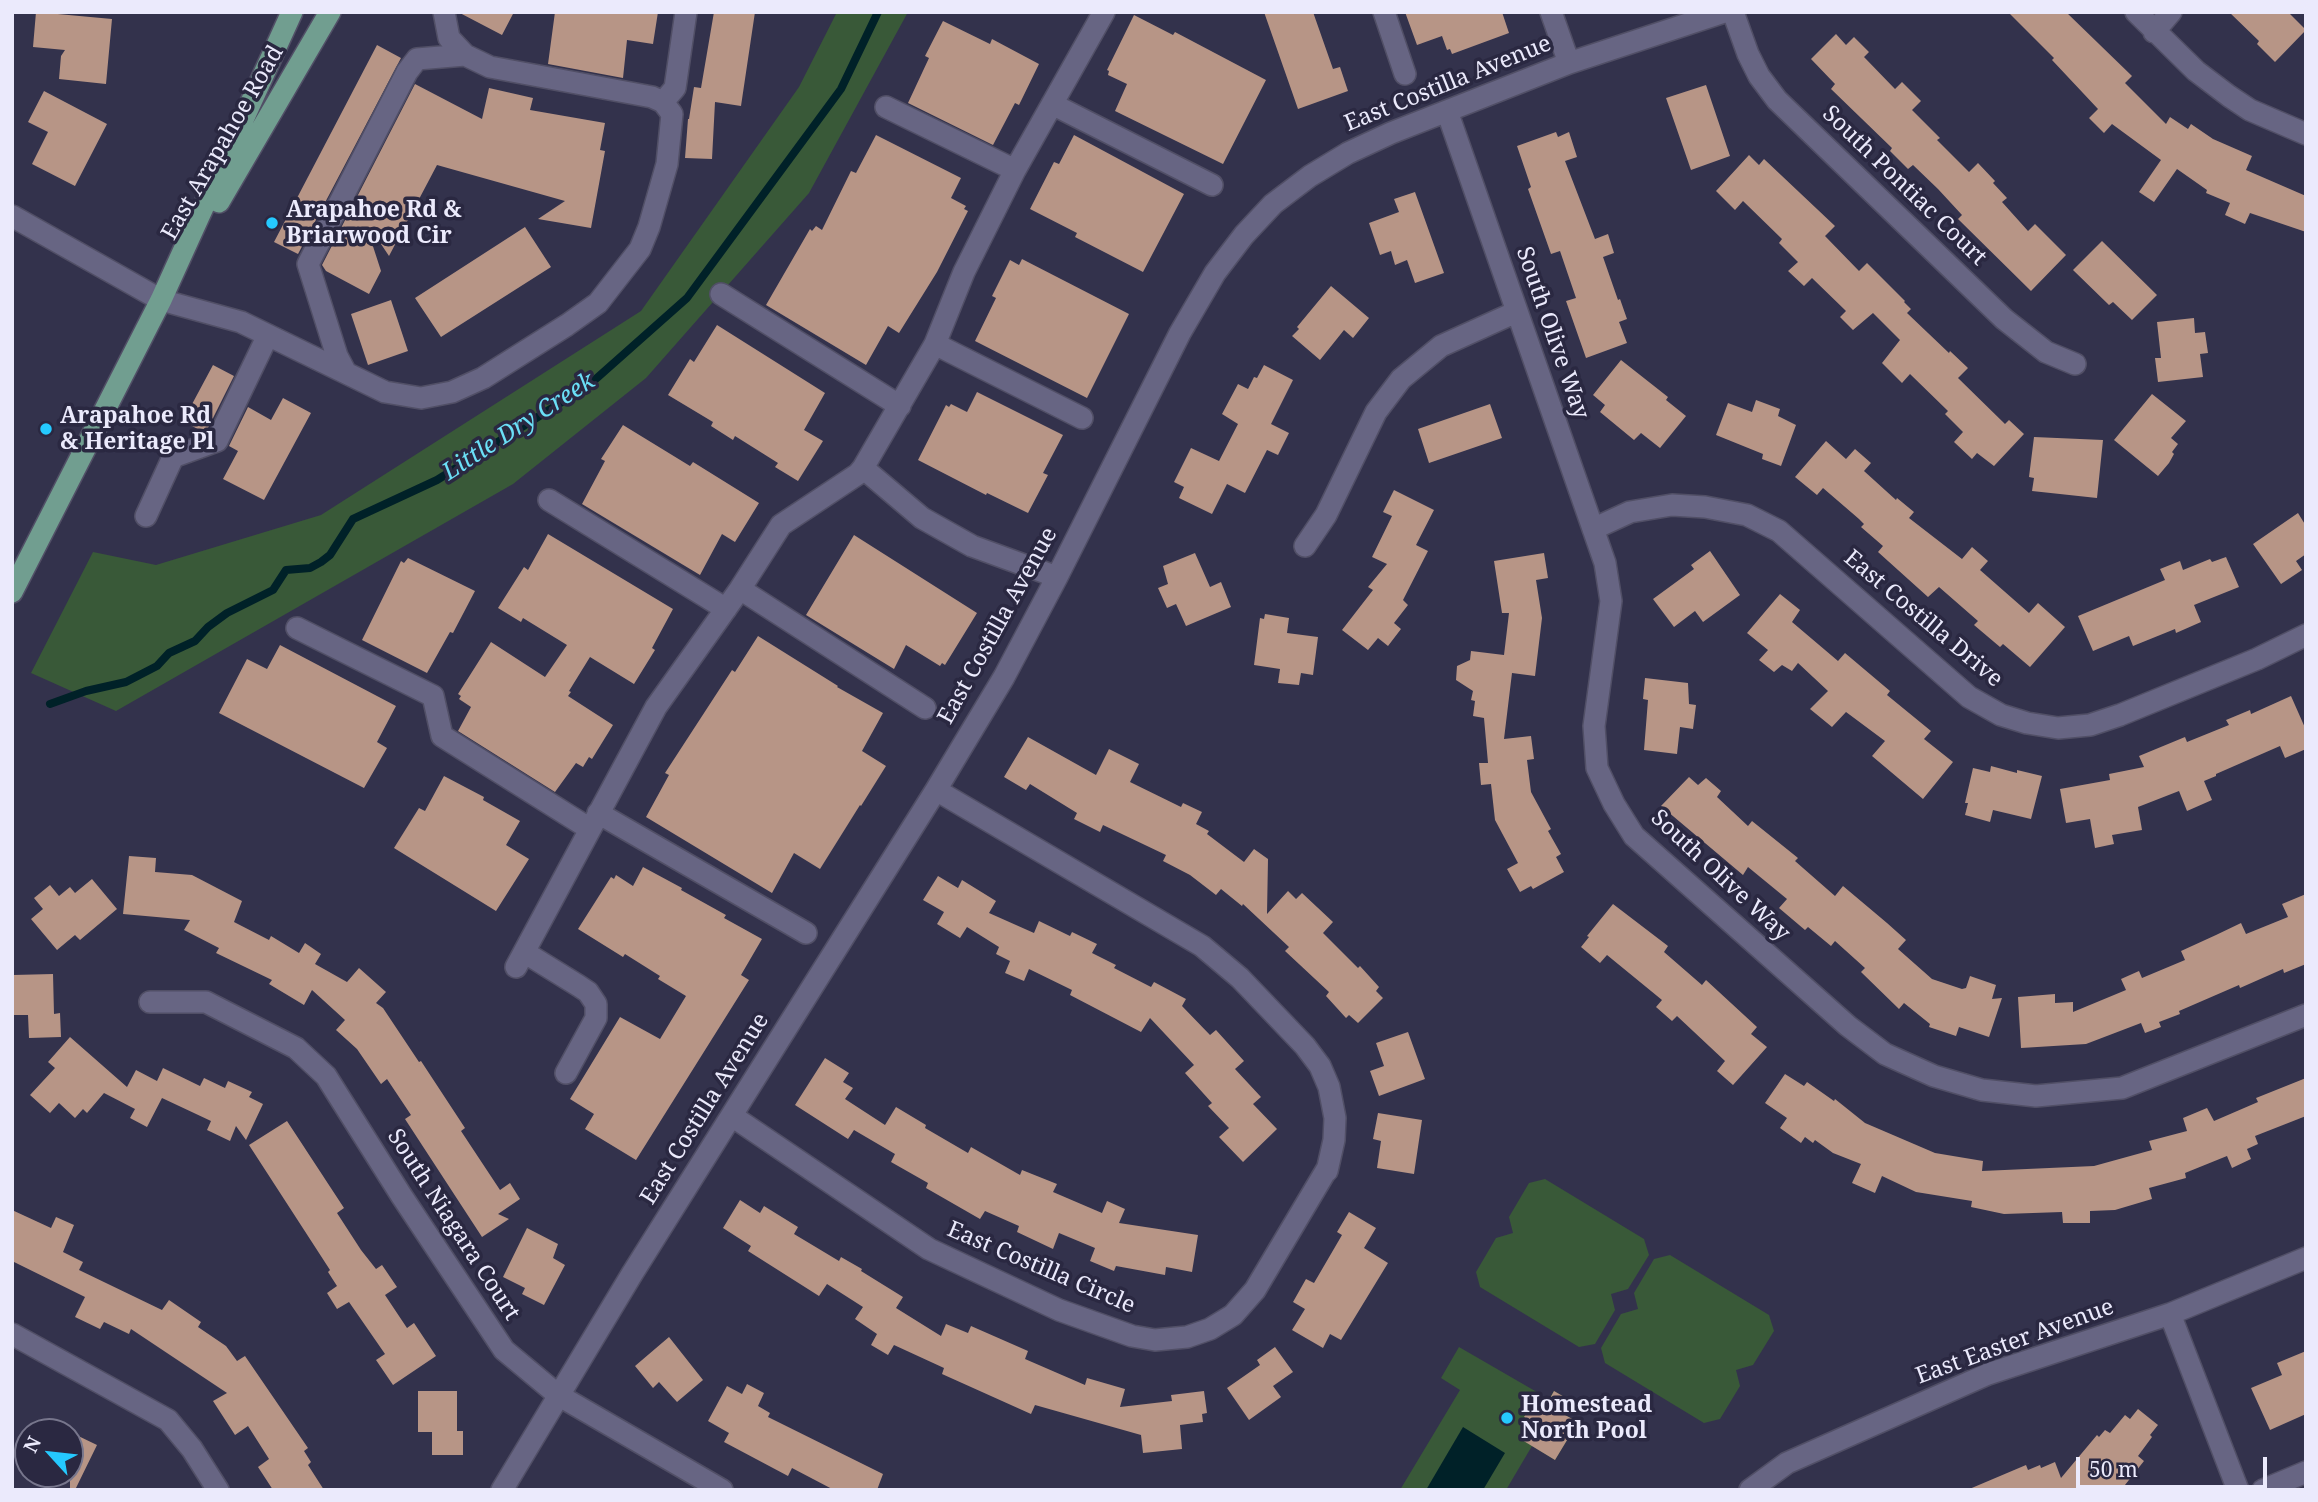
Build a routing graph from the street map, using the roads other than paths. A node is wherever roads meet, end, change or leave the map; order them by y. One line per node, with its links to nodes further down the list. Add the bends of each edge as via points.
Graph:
1 (292, 12): 25 (main road, East Arapahoe Road)
2 (330, 12): 25 (main road, East Arapahoe Road)
3 (444, 12): 13 (street, via 449,38)
4 (686, 12): 16 (street, via 675,88)
5 (1104, 12): 17 (street)
6 (1384, 12): 15 (street)
7 (1551, 12): 14 (street)
8 (1724, 12): 14 (street, East Costilla Avenue)
9 (1733, 12): 29 (street, South Pontiac Court, via 1748,54 1777,100 2004,319 2046,352)
10 (2136, 12): 12 (street)
11 (2171, 12): 12 (street)
12 (2154, 32): 20 (street, via 2229,96)
13 (465, 55): 16 (street, via 490,67); 30 (street, via 417,60 407,72 308,264)
14 (1569, 63): 19 (street, East Costilla Avenue)
15 (1405, 74)
16 (663, 102): 30 (street, via 672,114 667,163 649,227 640,248 598,303 484,378 452,392 421,397 384,392)
17 (1052, 104): 21 (street); 22 (street)
18 (887, 107): 21 (street)
19 (1447, 111): 26 (street, South Olive Way); 38 (street, East Costilla Avenue, via 1348,153 1310,176 1273,204 1244,235 1180,333)
20 (2306, 134)
21 (1015, 170): 28 (street, via 964,272)
22 (1212, 185)
23 (12, 216): 25 (street)
24 (721, 294): 31 (street)
25 (161, 300): 27 (street, via 242,322); 40 (main road, East Arapahoe Road)
26 (1516, 312): 36 (street, South Olive Way); 37 (street, via 1441,346 1401,379 1376,412 1326,515)
27 (268, 335): 30 (street); 35 (street, via 217,441 173,457)
28 (935, 344): 31 (street); 32 (street)
29 (2075, 364)
30 (346, 373)
31 (900, 406): 33 (street)
32 (1082, 418)
33 (863, 468): 38 (street, via 942,530); 39 (street, via 781,525)
34 (549, 500): 41 (street)
35 (146, 516)
36 (1593, 528): 43 (street, East Costilla Drive, via 1630,512 1672,505 1747,515 1779,531 1969,697 2001,715 2059,728 2090,725 2120,715); 49 (street, South Olive Way, via 1611,601 1594,726 1597,768 1614,804 1634,836 1885,1054 1934,1076 1982,1090 2036,1096 2077,1094 2122,1088)
37 (1305, 546)
38 (1057, 577): 45 (street, East Costilla Avenue)
39 (740, 589): 41 (street); 44 (street)
40 (12, 592)
41 (726, 608): 46 (street, via 656,707)
42 (297, 628): 46 (street, via 433,696 442,736)
43 (2306, 635)
44 (925, 708)
45 (936, 790): 51 (street, East Costilla Avenue); 51 (street, East Costilla Circle, via 1202,946 1240,978 1320,1066 1335,1118 1327,1171 1255,1290 1233,1315 1210,1329 1155,1340 1132,1336 1059,1310 929,1249)
46 (594, 821): 47 (street); 50 (street, via 520,959 579,986 596,1004 596,1018)
47 (806, 933)
48 (150, 1002): 55 (street, South Niagara Court, via 206,1002 296,1048 326,1076 504,1350)
49 (2306, 1014)
50 (566, 1073)
51 (732, 1116): 55 (street, East Costilla Avenue)
52 (2306, 1258): 53 (street, East Easter Avenue)
53 (2171, 1314): 60 (street, East Easter Avenue, via 1988,1374 1787,1463); 61 (street)
54 (12, 1334): 57 (street, via 168,1420)
55 (558, 1395): 58 (street, East Costilla Avenue); 59 (street, South Niagara Court)
56 (2306, 1472): 62 (street)
57 (218, 1490)
58 (502, 1490)
59 (722, 1490)
60 (1750, 1490)
61 (2238, 1490)
62 (2263, 1490)

